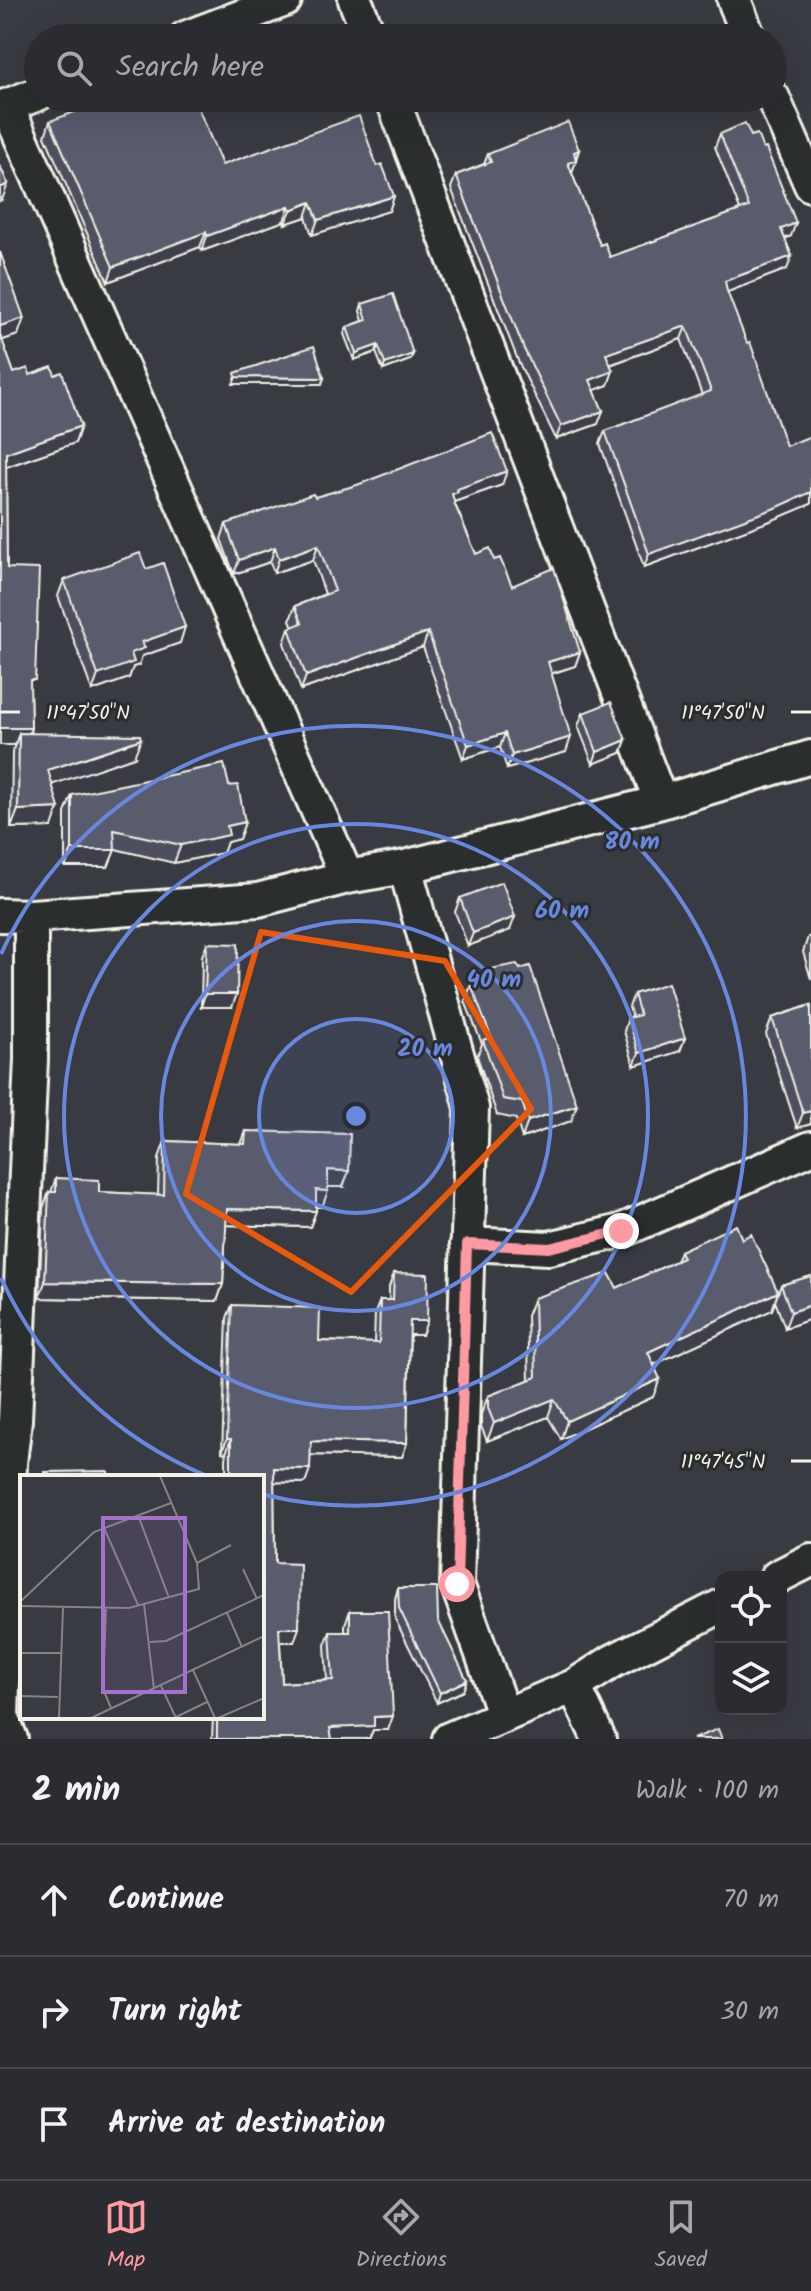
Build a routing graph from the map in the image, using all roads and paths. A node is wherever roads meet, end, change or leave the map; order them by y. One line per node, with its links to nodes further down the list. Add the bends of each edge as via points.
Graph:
1 (285, 0): 4 (street)
2 (355, 0): 5 (street)
3 (734, 0): 6 (street)
4 (222, 24)
5 (364, 24)
6 (743, 24)
7 (24, 99): 8 (street)
8 (3, 107): 15 (street)
9 (397, 112): 13 (street)
10 (779, 112): 11 (street)
11 (811, 185)
12 (811, 757): 13 (street)
13 (661, 802): 14 (street)
14 (405, 867): 15 (street); 18 (street, via 472,1108)
15 (347, 877): 16 (street, via 258,900)
16 (16, 915): 24 (street, via 31,1059 2,1716)
17 (811, 1148): 18 (street, via 621,1231 549,1248)
18 (467, 1244): 23 (street, via 457,1584)
19 (811, 1560): 20 (street)
20 (787, 1572)
21 (715, 1609): 22 (street)
22 (574, 1686): 23 (street); 26 (street)
23 (504, 1716): 25 (street)
24 (11, 1739)
25 (449, 1739)
26 (599, 1739)

